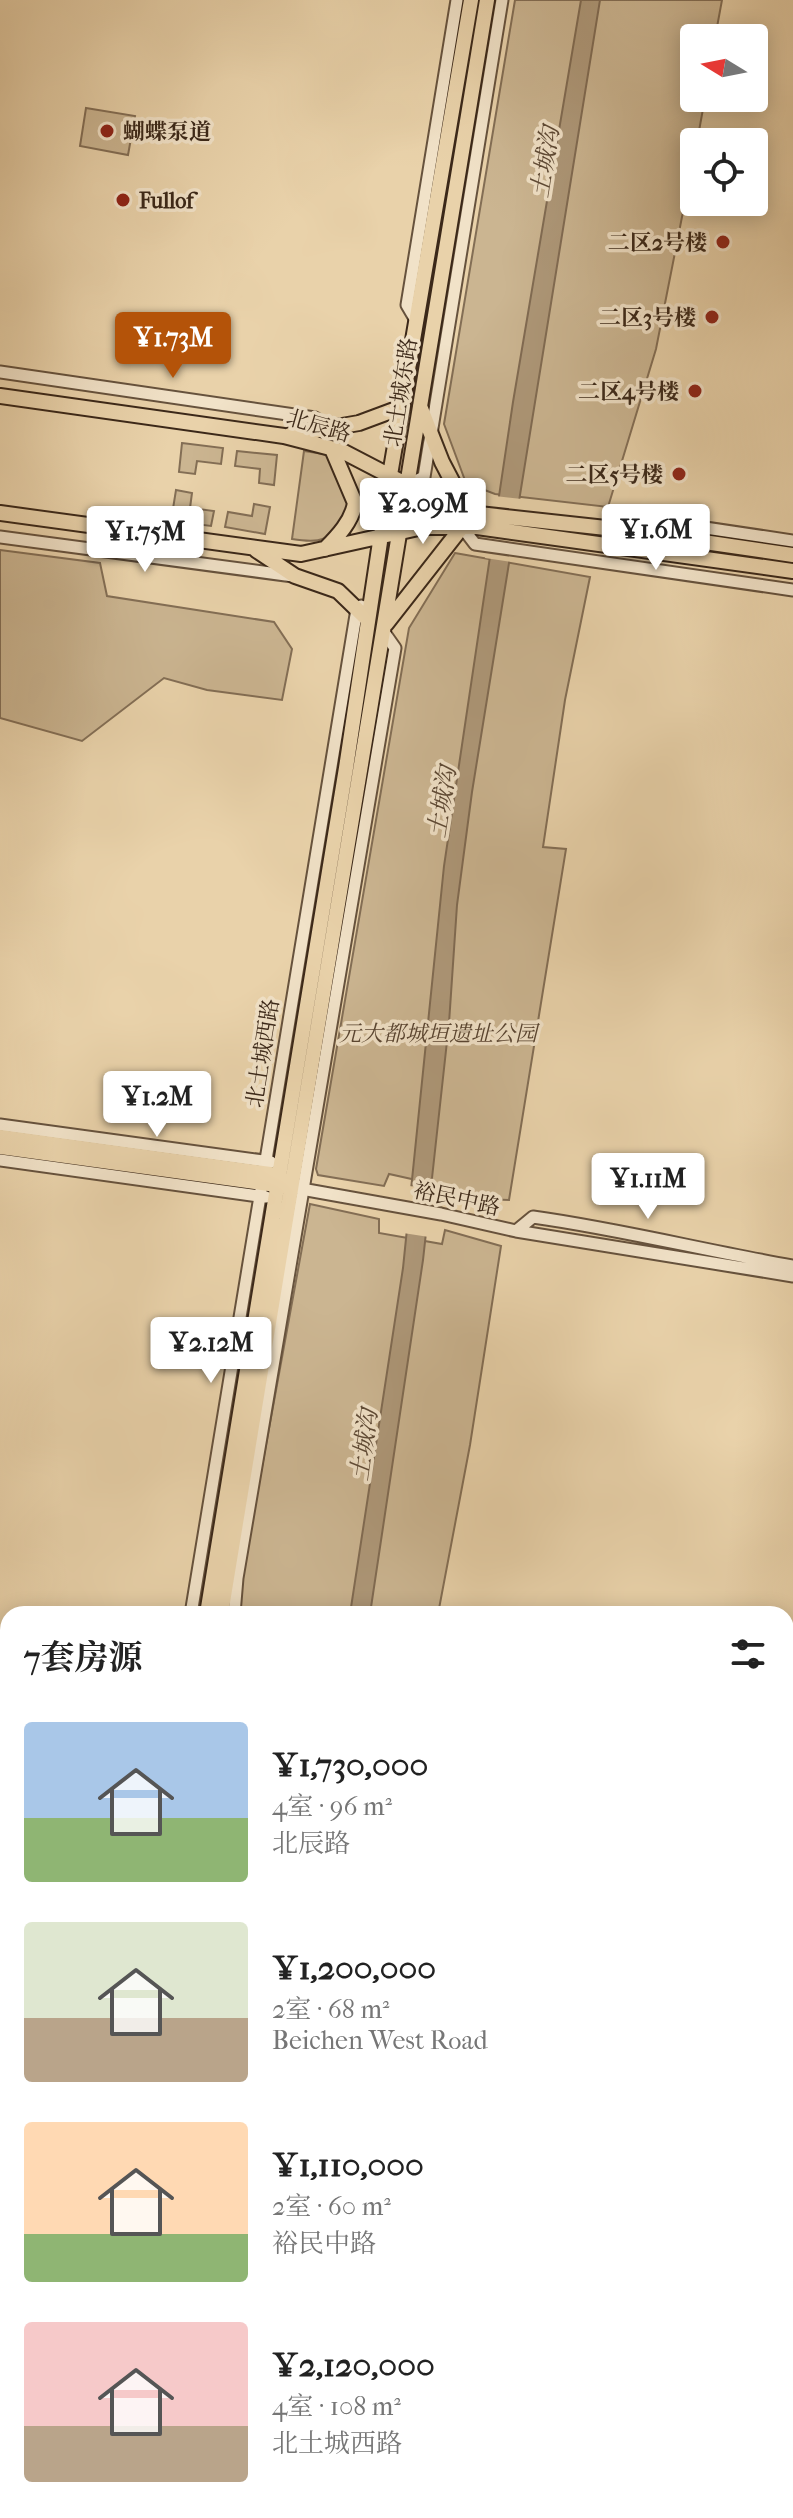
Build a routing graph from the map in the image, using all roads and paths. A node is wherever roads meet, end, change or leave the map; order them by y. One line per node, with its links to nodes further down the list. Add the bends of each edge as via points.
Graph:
1 (457, 0): 5 (street, 北土城东路)
2 (471, 0): 5 (main road, 北土城东路)
3 (487, 0): 5 (main road, 北土城东路)
4 (502, 0): 11 (street, 北土城东路)
5 (445, 159): 8 (main road, 北土城东路); 9 (main road, 北土城东路)
6 (0, 372): 10 (street, 北辰路, via 315,418)
7 (0, 396): 12 (main road, 北辰路)
8 (420, 406): 11 (main road); 15 (main road, 北土城东路)
9 (402, 407): 10 (main road); 14 (main road, 北土城东路)
10 (330, 428): 12 (main road)
11 (431, 431): 15 (street, 北土城东路, via 424,477); 17 (main road)
12 (284, 436): 13 (main road, 北辰路)
13 (332, 449): 14 (main road, 北辰路); 25 (main road, via 355,503 346,525)
14 (390, 476): 15 (main road, 北辰路); 21 (main road, 北土城东路)
15 (407, 485): 17 (main road, 北辰路); 19 (main road, 北土城西路)
16 (0, 513): 24 (main road, 北辰路)
17 (471, 519): 19 (main road, 北辰路); 20 (main road, 北辰路); 20 (street, via 475,544); 33 (main road)
18 (615, 529): 20 (main road, 北辰路); 23 (street, 北辰路, via 645,519); 26 (main road, 北辰路)
19 (398, 532): 21 (main road, 北辰路); 33 (main road, 北土城西路)
20 (523, 535): 27 (main road); 29 (street, 北辰路)
21 (381, 536): 25 (main road, 北辰路); 30 (main road, 北土城西路)
22 (0, 537): 28 (street)
23 (793, 541)
24 (252, 548): 25 (main road, 北辰路, via 301,554); 28 (main road)
25 (325, 549)
26 (793, 555)
27 (793, 571)
28 (295, 576): 31 (main road, via 338,591)
29 (793, 590)
30 (371, 601): 31 (street); 32 (main road, 北土城西路)
31 (357, 609): 32 (main road); 39 (street, 北土城西路)
32 (368, 620): 39 (main road, 北土城西路)
33 (383, 629): 39 (main road, 北土城西路)
34 (0, 1125): 39 (street, 裕民中路)
35 (0, 1137): 39 (main road)
36 (0, 1147): 38 (main road)
37 (0, 1160): 38 (street)
38 (138, 1172): 39 (main road)
39 (276, 1181): 40 (street, 裕民中路); 43 (street, 北土城西路); 44 (main road, 北土城西路); 45 (main road, 北土城西路); 46 (street, 北土城西路)
40 (516, 1231): 41 (street, 裕民中路, via 533,1217); 42 (street, 裕民中路)
41 (793, 1266)
42 (793, 1276)
43 (193, 1606)
44 (208, 1606)
45 (222, 1606)
46 (235, 1606)

